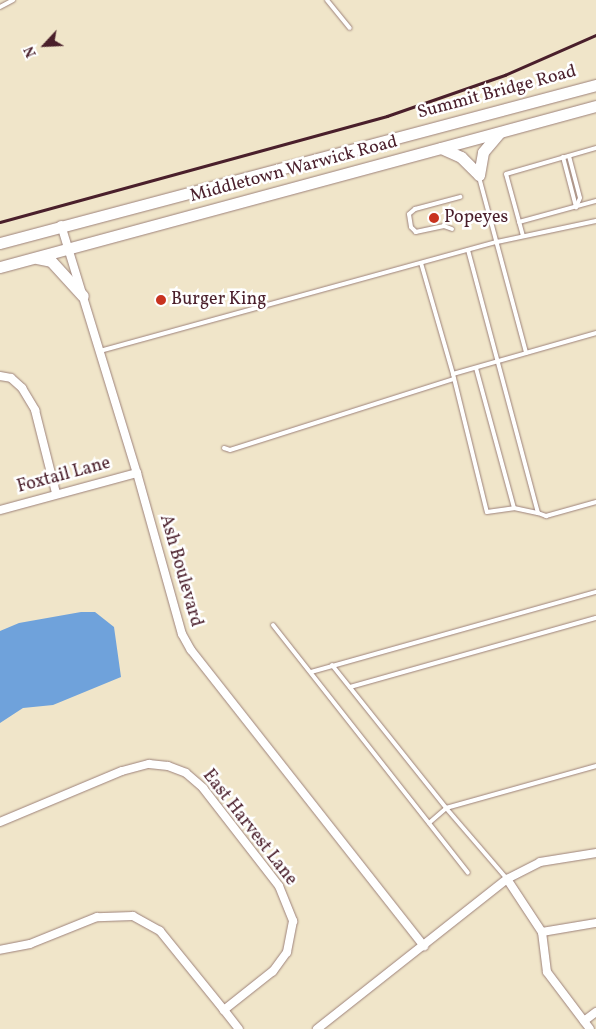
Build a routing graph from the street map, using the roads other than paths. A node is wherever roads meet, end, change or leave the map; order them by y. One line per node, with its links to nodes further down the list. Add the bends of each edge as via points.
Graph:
1 (13, 0): 3 (lane)
2 (327, 0): 4 (lane)
3 (0, 7)
4 (350, 28)
5 (596, 85): 19 (main road, Summit Bridge Road, via 144,206)
6 (596, 106): 7 (main road, Middletown Warwick Road)
7 (500, 132): 8 (main road, Middletown Warwick Road); 13 (main road, via 483,152)
8 (441, 148): 13 (main road, via 462,156); 24 (main road, Middletown Warwick Road)
9 (595, 148): 10 (lane); 11 (lane)
10 (569, 156): 12 (lane); 16 (lane, via 580,198)
11 (596, 156)
12 (563, 157): 16 (lane); 18 (lane, via 506,174)
13 (479, 175): 22 (lane)
14 (460, 197): 20 (lane, via 415,209 409,217 416,232 444,226)
15 (596, 201): 16 (lane)
16 (576, 206): 18 (lane)
17 (596, 221): 21 (lane)
18 (519, 222): 21 (lane)
19 (61, 225): 23 (main road, Summit Bridge Road); 24 (street, Ash Boulevard)
20 (452, 229)
21 (523, 236): 22 (lane)
22 (497, 242): 25 (lane); 32 (lane)
23 (0, 243)
24 (69, 248): 26 (main road, Middletown Warwick Road); 29 (street, Ash Boulevard)
25 (468, 250): 27 (lane); 33 (lane)
26 (35, 257): 28 (main road, Middletown Warwick Road); 29 (main road, via 51,261)
27 (421, 263): 31 (lane); 36 (lane)
28 (0, 267)
29 (83, 296): 31 (street, Ash Boulevard)
30 (596, 333): 32 (lane)
31 (100, 351): 38 (street, Ash Boulevard)
32 (526, 353): 33 (lane)
33 (499, 361): 34 (lane); 43 (lane)
34 (476, 368): 36 (lane); 41 (lane)
35 (0, 376): 39 (street, via 11,378 22,388 35,410)
36 (454, 377): 37 (lane, via 230,450); 41 (lane, via 488,512)
37 (224, 448)
38 (137, 473): 39 (street, Foxtail Lane); 59 (street, Ash Boulevard, via 182,634 191,650)
39 (56, 493): 42 (street, Foxtail Lane)
40 (596, 502): 43 (lane, via 546,516)
41 (514, 508): 43 (lane)
42 (0, 510)
43 (538, 513)
44 (596, 592): 47 (lane)
45 (596, 618): 49 (lane)
46 (274, 625): 48 (lane)
47 (332, 665): 48 (lane); 49 (lane)
48 (310, 672): 53 (lane)
49 (350, 687): 51 (lane)
50 (596, 766): 51 (lane)
51 (446, 808): 53 (lane); 56 (lane)
52 (0, 822): 61 (street, East Harvest Lane, via 149,764 168,766 186,773 203,788 278,886 293,921 287,952 273,971)
53 (429, 823): 55 (lane)
54 (596, 853): 56 (street, via 540,862)
55 (468, 873)
56 (507, 879): 58 (street); 59 (street)
57 (596, 923): 58 (street)
58 (542, 932): 63 (street, via 547,972)
59 (424, 946): 65 (street)
60 (0, 950): 61 (street, via 30,944 97,917 133,916 160,931)
61 (224, 1010): 64 (street)
62 (596, 1012): 63 (street)
63 (584, 1022): 66 (street)
64 (239, 1029)
65 (317, 1029)
66 (590, 1029)

